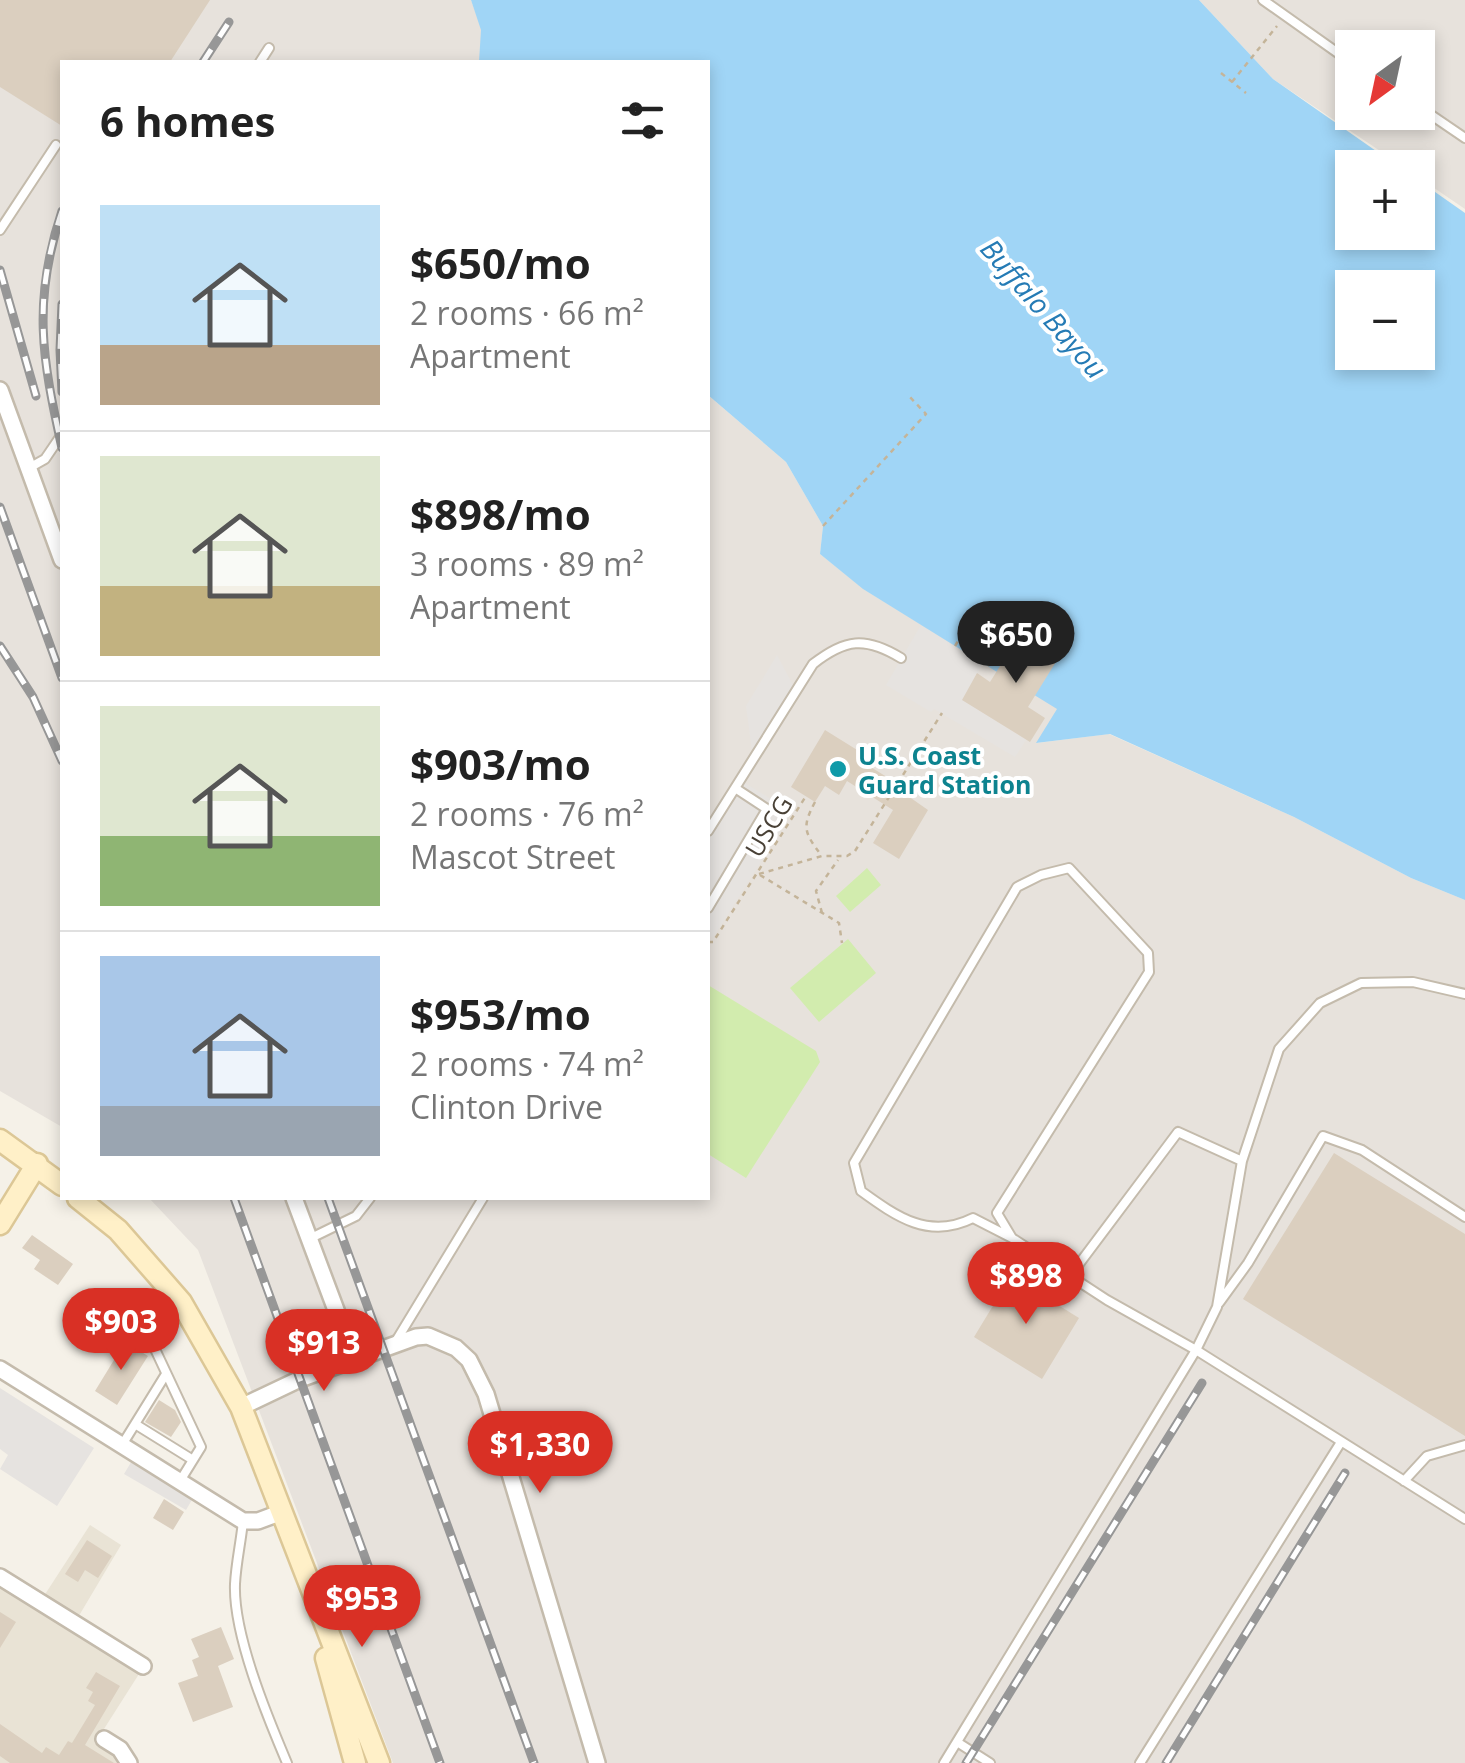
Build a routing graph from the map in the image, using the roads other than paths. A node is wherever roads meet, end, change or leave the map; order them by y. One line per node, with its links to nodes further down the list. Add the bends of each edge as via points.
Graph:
1 (1263, 0): 3 (lane)
2 (269, 48): 4 (lane)
3 (1335, 52)
4 (261, 60)
5 (1435, 118): 6 (lane)
6 (1465, 138)
7 (56, 144): 8 (lane)
8 (0, 230)
9 (0, 390): 11 (street)
10 (60, 437): 11 (lane)
11 (29, 468): 12 (street)
12 (60, 554)
13 (901, 658): 14 (lane, via 882,646 854,642 813,664)
14 (734, 788): 15 (lane); 16 (lane, via 767,809)
15 (710, 827)
16 (710, 905)
17 (1465, 994): 19 (lane, via 1414,982 1361,982 1320,1003 1279,1048)
18 (0, 1140): 20 (main road)
19 (1242, 1162): 30 (lane, via 1178,1132); 32 (lane)
20 (37, 1164): 21 (main road); 27 (main road)
21 (60, 1182)
22 (80, 1200): 31 (main road, via 118,1230)
23 (295, 1200): 29 (street)
24 (368, 1200): 29 (lane, via 356,1216)
25 (482, 1200): 33 (lane)
26 (1465, 1217): 32 (lane, via 1362,1150 1323,1136)
27 (0, 1224)
28 (1012, 1238): 28 (lane, via 973,1218 953,1228 904,1221 861,1191 854,1163 1017,887 1069,868 1148,953 1149,972 997,1213); 30 (lane)
29 (309, 1239): 35 (street)
30 (1070, 1276): 34 (lane)
31 (172, 1292): 37 (lane, via 147,1332); 40 (main road)
32 (1217, 1307): 34 (lane)
33 (394, 1345): 35 (street); 60 (street, via 416,1337 441,1340 478,1375)
34 (1196, 1350): 42 (lane); 55 (lane)
35 (354, 1358): 40 (street)
36 (0, 1368): 43 (street)
37 (166, 1374): 38 (lane); 41 (lane)
38 (177, 1396): 39 (lane); 45 (lane, via 201,1446)
39 (170, 1406)
40 (241, 1407): 48 (main road)
41 (135, 1424): 43 (lane); 45 (lane)
42 (1341, 1442): 47 (lane); 63 (lane)
43 (122, 1445): 46 (street)
44 (1465, 1446): 47 (lane, via 1427,1456)
45 (193, 1460): 46 (lane)
46 (180, 1481): 50 (street)
47 (1404, 1482): 49 (lane)
48 (282, 1512): 50 (street); 51 (main road)
49 (1465, 1519)
50 (243, 1520): 58 (lane, via 236,1606 260,1699)
51 (297, 1555): 56 (main road); 59 (main road)
52 (0, 1577): 53 (street)
53 (143, 1666)
54 (104, 1738): 57 (street)
55 (957, 1742): 61 (lane); 62 (lane)
56 (352, 1762)
57 (129, 1763)
58 (287, 1763)
59 (379, 1763)
60 (597, 1763)
61 (944, 1763)
62 (990, 1763)
63 (1140, 1763)

